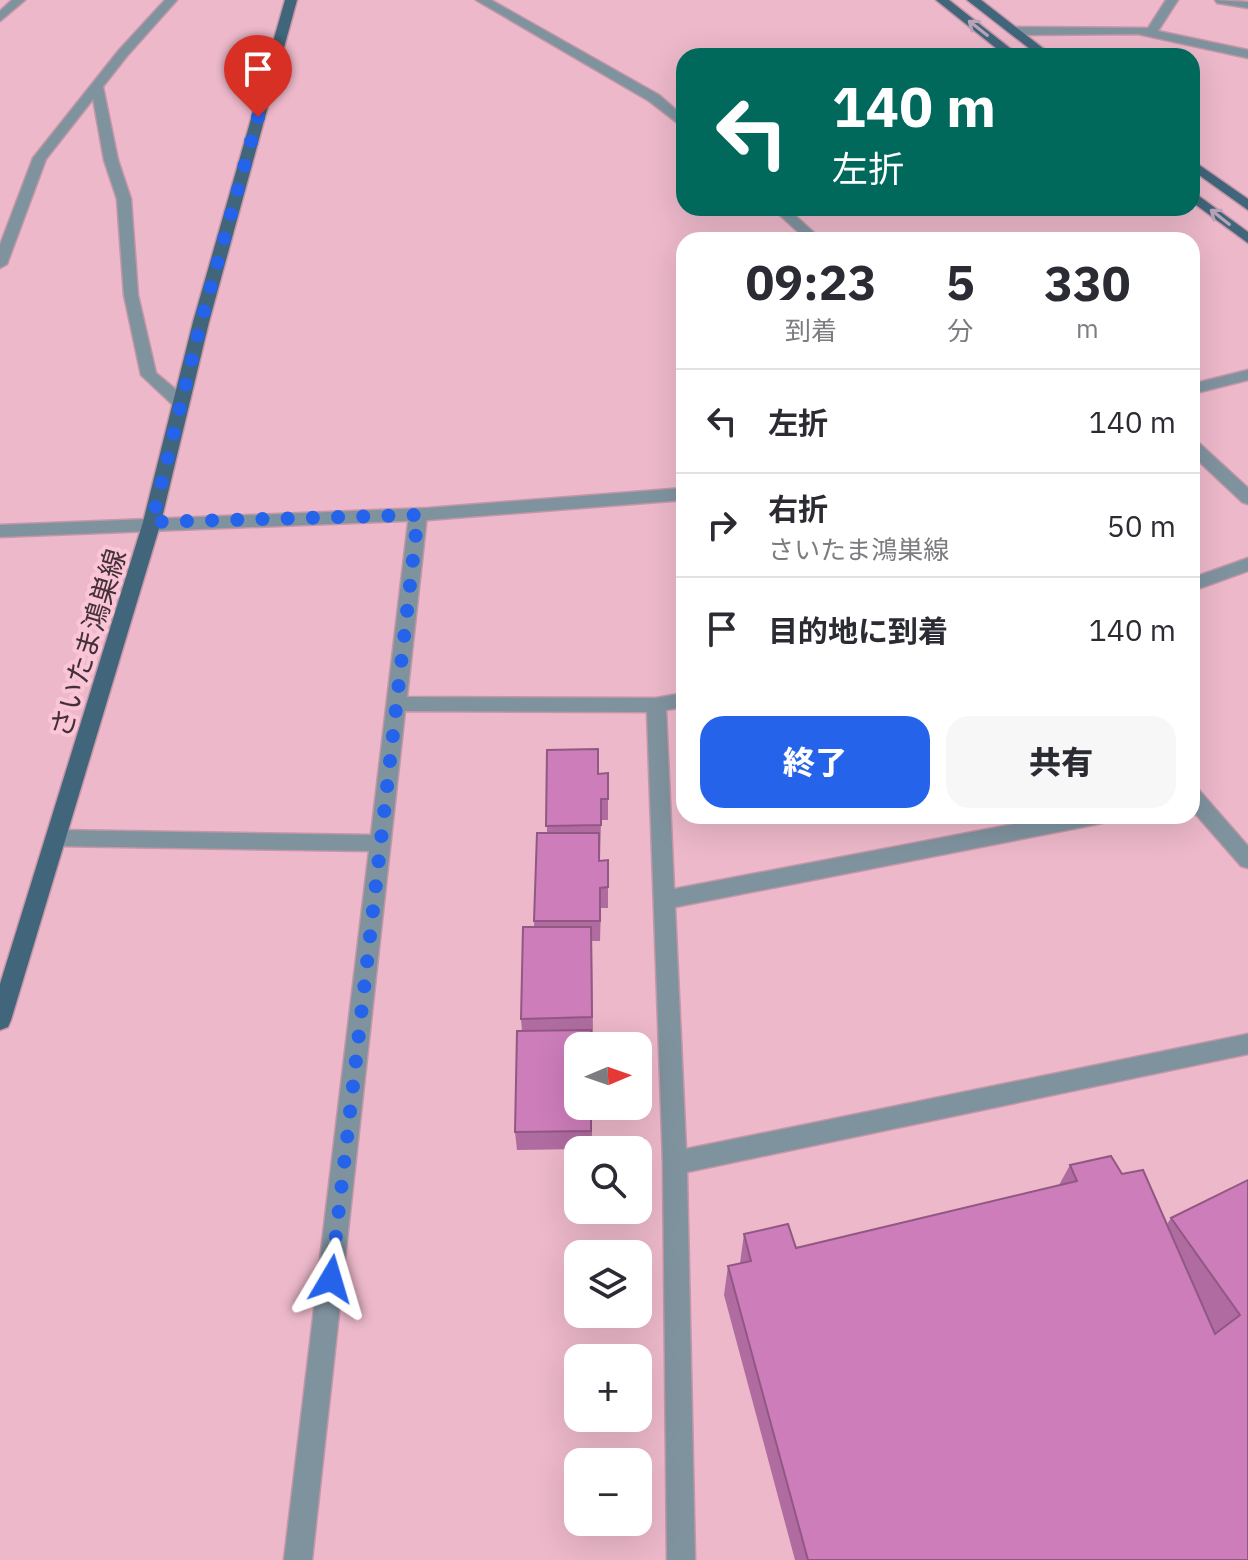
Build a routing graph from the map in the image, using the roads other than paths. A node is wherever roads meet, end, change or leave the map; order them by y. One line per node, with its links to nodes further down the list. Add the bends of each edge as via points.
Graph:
1 (19, 0): 10 (street)
2 (171, 0): 16 (street)
3 (291, 0): 27 (main road, さいたま鴻巣線)
4 (482, 0): 17 (street, via 654,98)
5 (942, 0): 13 (main road, one-way to 5)
6 (973, 0): 11 (main road)
7 (1172, 0): 12 (street)
8 (1221, 0): 9 (street)
9 (1247, 5)
10 (0, 17)
11 (1013, 31): 12 (street); 14 (main road)
12 (1151, 33): 15 (street)
13 (1004, 48)
14 (1036, 48)
15 (1248, 54)
16 (97, 87): 24 (street, via 40,158); 27 (street, via 124,199 131,295 149,375)
17 (676, 117)
18 (1200, 170): 20 (main road)
19 (1200, 201): 23 (main road, one-way to 19)
20 (1248, 206)
21 (788, 216): 22 (street)
22 (806, 232)
23 (1248, 239)
24 (0, 264)
25 (1248, 375): 26 (street)
26 (1200, 387)
27 (181, 403): 32 (main road, さいたま鴻巣線)
28 (1200, 453): 30 (street)
29 (676, 495): 31 (street)
30 (1248, 498)
31 (418, 515): 32 (street); 37 (street)
32 (152, 522): 33 (street); 41 (main road, さいたま鴻巣線)
33 (0, 531)
34 (1248, 564): 35 (street)
35 (1200, 582)
36 (676, 701): 38 (street)
37 (398, 704): 38 (street); 42 (street)
38 (656, 705): 44 (street)
39 (1200, 806): 43 (street)
40 (1057, 824): 44 (street)
41 (57, 838): 42 (street); 45 (main road, さいたま鴻巣線)
42 (382, 843): 48 (street)
43 (1248, 860)
44 (665, 900): 47 (street)
45 (0, 1020)
46 (1248, 1044): 47 (street)
47 (675, 1163): 49 (street)
48 (298, 1560)
49 (681, 1560)

